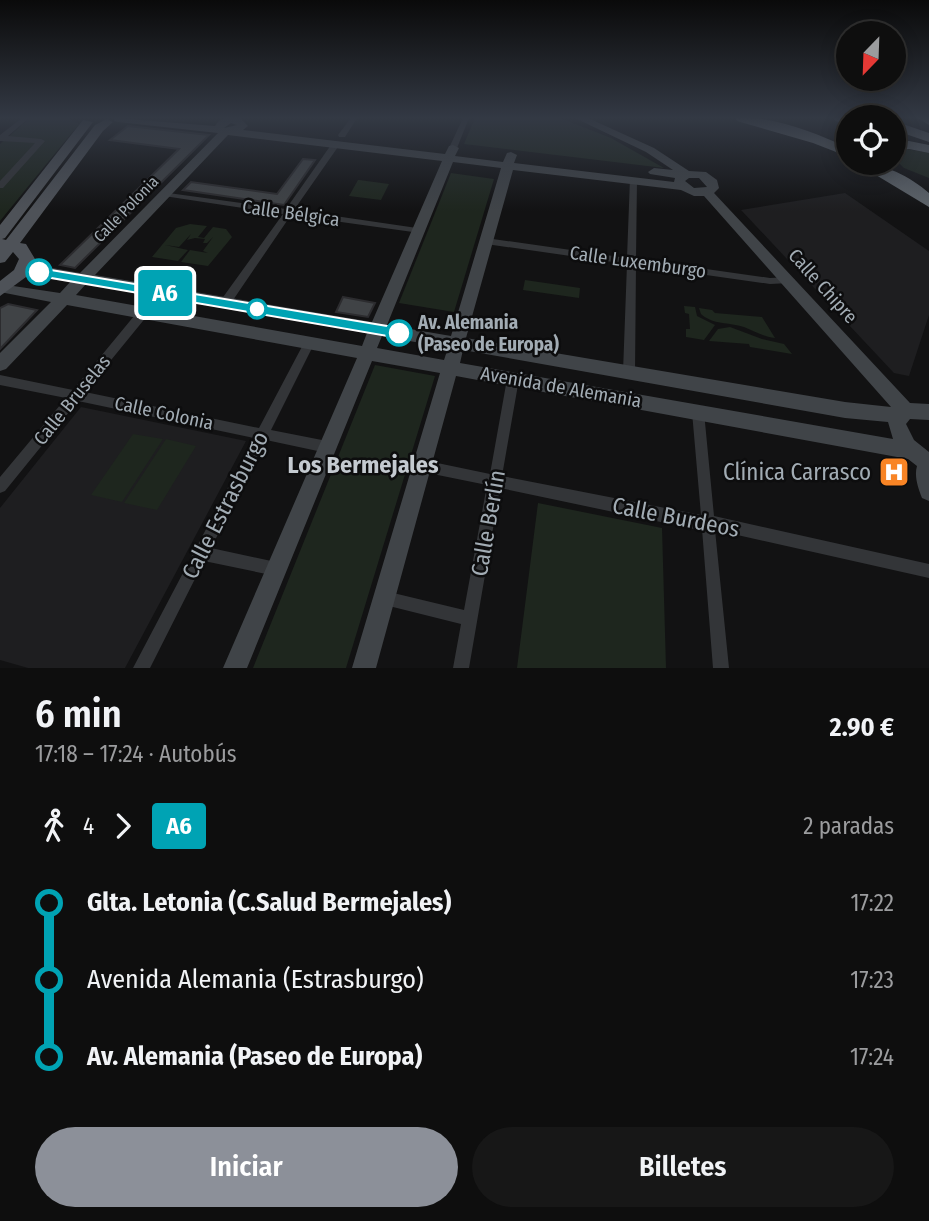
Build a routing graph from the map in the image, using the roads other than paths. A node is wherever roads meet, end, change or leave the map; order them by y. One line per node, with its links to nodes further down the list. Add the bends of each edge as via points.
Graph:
1 (33, 149): 14 (street)
2 (63, 149): 25 (main road)
3 (81, 149): 25 (main road)
4 (208, 149): 20 (main road, Calle Polonia)
5 (333, 149): 23 (street)
6 (418, 149): 9 (main road)
7 (453, 149): 9 (street)
8 (648, 149): 15 (main road)
9 (451, 153): 10 (main road); 24 (main road)
10 (510, 160): 15 (main road); 16 (main road); 26 (main road)
11 (906, 173): 17 (highway)
12 (887, 175): 22 (highway)
13 (893, 175): 21 (highway)
14 (4, 177): 18 (street)
15 (684, 179): 16 (main road); 19 (main road, via 694,192); 19 (main road, Calle Chipre, via 698,174 709,179 713,188)
16 (633, 180): 28 (street)
17 (929, 183)
18 (0, 186)
19 (707, 192): 31 (main road, Calle Chipre)
20 (164, 194): 23 (street, Calle Bélgica); 30 (main road, Calle Polonia)
21 (929, 195)
22 (929, 202)
23 (288, 212): 24 (street, Calle Bélgica); 34 (street)
24 (417, 231): 36 (main road)
25 (3, 241): 27 (main road); 29 (main road, via 24,251)
26 (486, 241): 28 (street, Calle Luxemburgo); 38 (main road)
27 (0, 258)
28 (631, 262): 31 (street, Calle Luxemburgo); 42 (street)
29 (24, 268): 30 (main road, Avenida de Alemania); 32 (main road)
30 (82, 279): 33 (main road, Calle Polonia); 34 (main road, Avenida de Alemania)
31 (790, 280): 48 (main road, Calle Chipre)
32 (1, 289): 33 (main road, Avenida de Alemania)
33 (63, 298): 35 (main road, Avenida de Alemania); 40 (main road, Calle Polonia)
34 (225, 303): 36 (main road, Avenida de Alemania)
35 (144, 313): 37 (main road, Avenida de Alemania); 45 (street, Calle Bruselas)
36 (376, 329): 38 (main road, Avenida de Alemania); 39 (main road)
37 (310, 342): 39 (main road, Avenida de Alemania); 49 (street, Calle Estrasburgo)
38 (457, 343): 41 (main road); 42 (main road, Avenida de Alemania)
39 (367, 353): 41 (main road, Avenida de Alemania); 50 (main road)
40 (0, 365)
41 (449, 367): 43 (main road, Avenida de Alemania); 52 (main road)
42 (629, 372): 48 (main road, Avenida de Alemania, via 873,414)
43 (513, 379): 47 (main road, Avenida de Alemania); 53 (street, Calle Berlín)
44 (0, 380): 45 (street, Calle Colonia)
45 (75, 395): 49 (street, Calle Colonia); 54 (street, Calle Bruselas)
46 (929, 397): 48 (main road)
47 (698, 412): 51 (main road, Avenida de Alemania); 56 (street)
48 (913, 412): 51 (main road, via 897,427 902,439)
49 (262, 434): 50 (street, Calle Colonia); 57 (street, Calle Estrasburgo)
50 (327, 447): 58 (main road)
51 (923, 458): 55 (main road)
52 (423, 466): 53 (street, Calle Burdeos); 60 (main road)
53 (496, 482): 56 (street, Calle Burdeos); 61 (street, Calle Berlín)
54 (0, 487)
55 (929, 491)
56 (710, 522): 59 (street, Calle Burdeos); 66 (street)
57 (201, 553): 58 (street); 62 (street, Calle Estrasburgo)
58 (276, 569): 63 (main road)
59 (929, 570)
60 (384, 598): 61 (street); 64 (main road)
61 (470, 619): 65 (street, Calle Berlín)
62 (141, 668)
63 (234, 668)
64 (365, 668)
65 (461, 668)
66 (722, 668)

